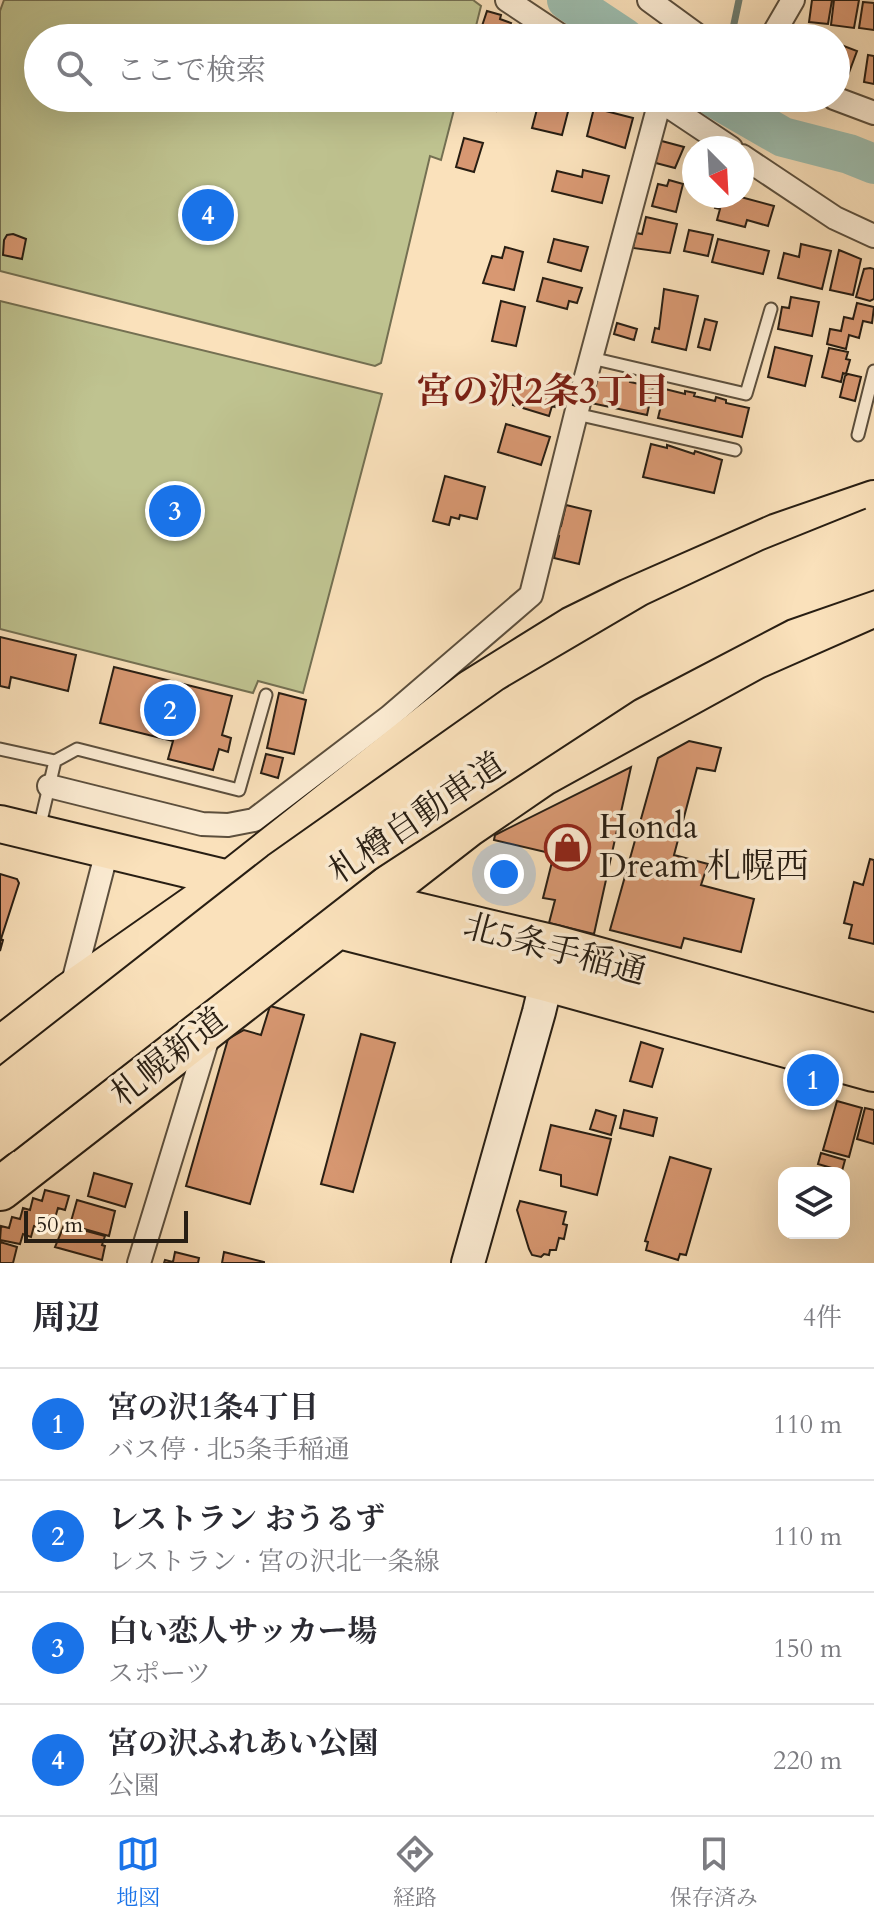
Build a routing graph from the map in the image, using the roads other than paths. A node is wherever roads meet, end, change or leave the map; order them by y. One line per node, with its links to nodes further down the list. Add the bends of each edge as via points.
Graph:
1 (507, 0): 4 (street)
2 (649, 0): 5 (street)
3 (793, 0): 6 (street)
4 (543, 24)
5 (682, 24)
6 (779, 24)
7 (850, 104): 10 (street)
8 (655, 112): 15 (street)
9 (676, 112): 11 (street)
10 (874, 113)
11 (713, 136)
12 (754, 164): 13 (street, via 835,218)
13 (874, 236)
14 (771, 309): 15 (lane, via 746,394)
15 (591, 358): 17 (street)
16 (874, 371): 18 (lane)
17 (576, 414): 19 (lane); 27 (street, via 531,595 389,717 254,820 202,824)
18 (858, 435)
19 (735, 450)
20 (874, 502): 31 (highway, via 778,535 573,628 472,691)
21 (874, 529): 40 (highway, 札樽自動車道, bridge, via 657,624 516,707 281,873)
22 (874, 567): 41 (highway, 札樽自動車道, bridge, via 779,600 624,681 362,852)
23 (874, 605): 32 (highway, 札幌新道, via 754,658 543,774)
24 (266, 695): 26 (lane, via 239,790 77,749)
25 (0, 749): 26 (lane)
26 (55, 761): 27 (lane)
27 (49, 786): 29 (lane)
28 (0, 824): 29 (main road)
29 (38, 833): 30 (main road)
30 (107, 851): 31 (main road); 35 (street)
31 (233, 880): 32 (highway, 北5条手稲通); 33 (highway, 北5条手稲通); 35 (highway)
32 (372, 901): 33 (highway, 札幌新道); 34 (highway, 北5条手稲通)
33 (339, 927): 34 (highway, 北5条手稲通); 36 (highway, 札幌新道)
34 (551, 963): 37 (highway, 北5条手稲通); 39 (highway, 北5条手稲通); 44 (street)
35 (69, 995): 38 (highway)
36 (213, 1023): 42 (highway, 札幌新道); 43 (street)
37 (874, 1035)
38 (0, 1049)
39 (874, 1070)
40 (0, 1093)
41 (0, 1134)
42 (0, 1189)
43 (139, 1263)
44 (468, 1263)

